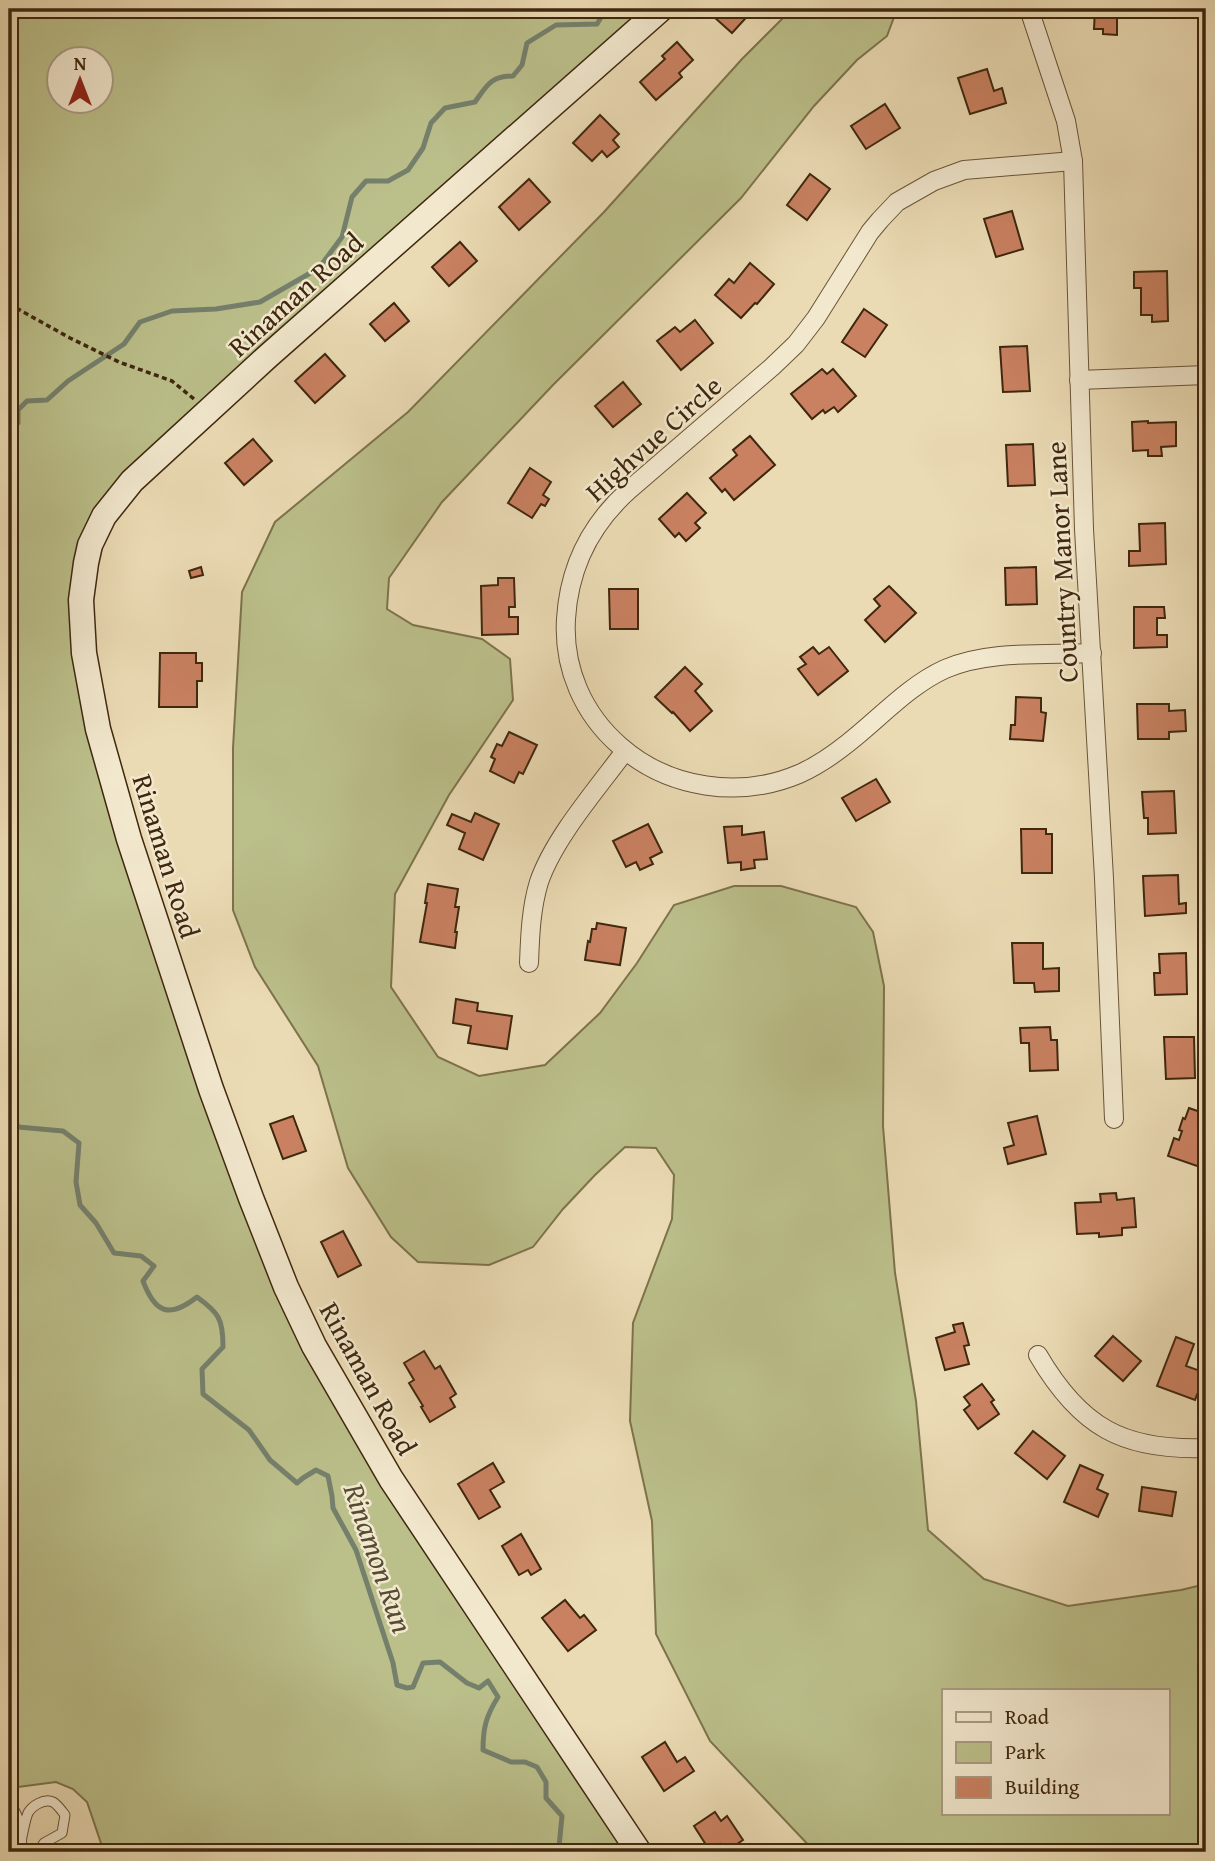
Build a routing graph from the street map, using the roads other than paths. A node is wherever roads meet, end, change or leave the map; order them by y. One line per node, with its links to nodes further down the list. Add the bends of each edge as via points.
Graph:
1 (661, 9): 15 (street, Rinaman Road, via 132,481 95,533 81,600 84,653 98,729 129,839 211,1090 286,1287 314,1346 415,1517)
2 (1029, 9): 3 (street, Country Manor Lane, via 1066,121)
3 (1073, 161): 5 (street, Country Manor Lane); 7 (street, Highvue Circle, via 964,170 897,202 870,232 796,344 606,513 586,542 573,577 566,649 583,700 599,725)
4 (1206, 376): 5 (street)
5 (1079, 380): 6 (street, Country Manor Lane)
6 (1092, 653): 7 (street, Highvue Circle, via 999,656 944,670 920,683 823,761 768,784 733,788 697,785); 9 (street, Country Manor Lane)
7 (625, 751): 8 (street, via 564,835 540,880 532,912)
8 (529, 963)
9 (1114, 1119)
10 (1038, 1355): 11 (street, via 1080,1411 1108,1430 1144,1445)
11 (1206, 1448)
12 (9, 1810): 13 (street, via 18,1832)
13 (16, 1848): 14 (lane, via 29,1812 37,1804 52,1802 65,1815 62,1833)
14 (38, 1852)
15 (639, 1852)

